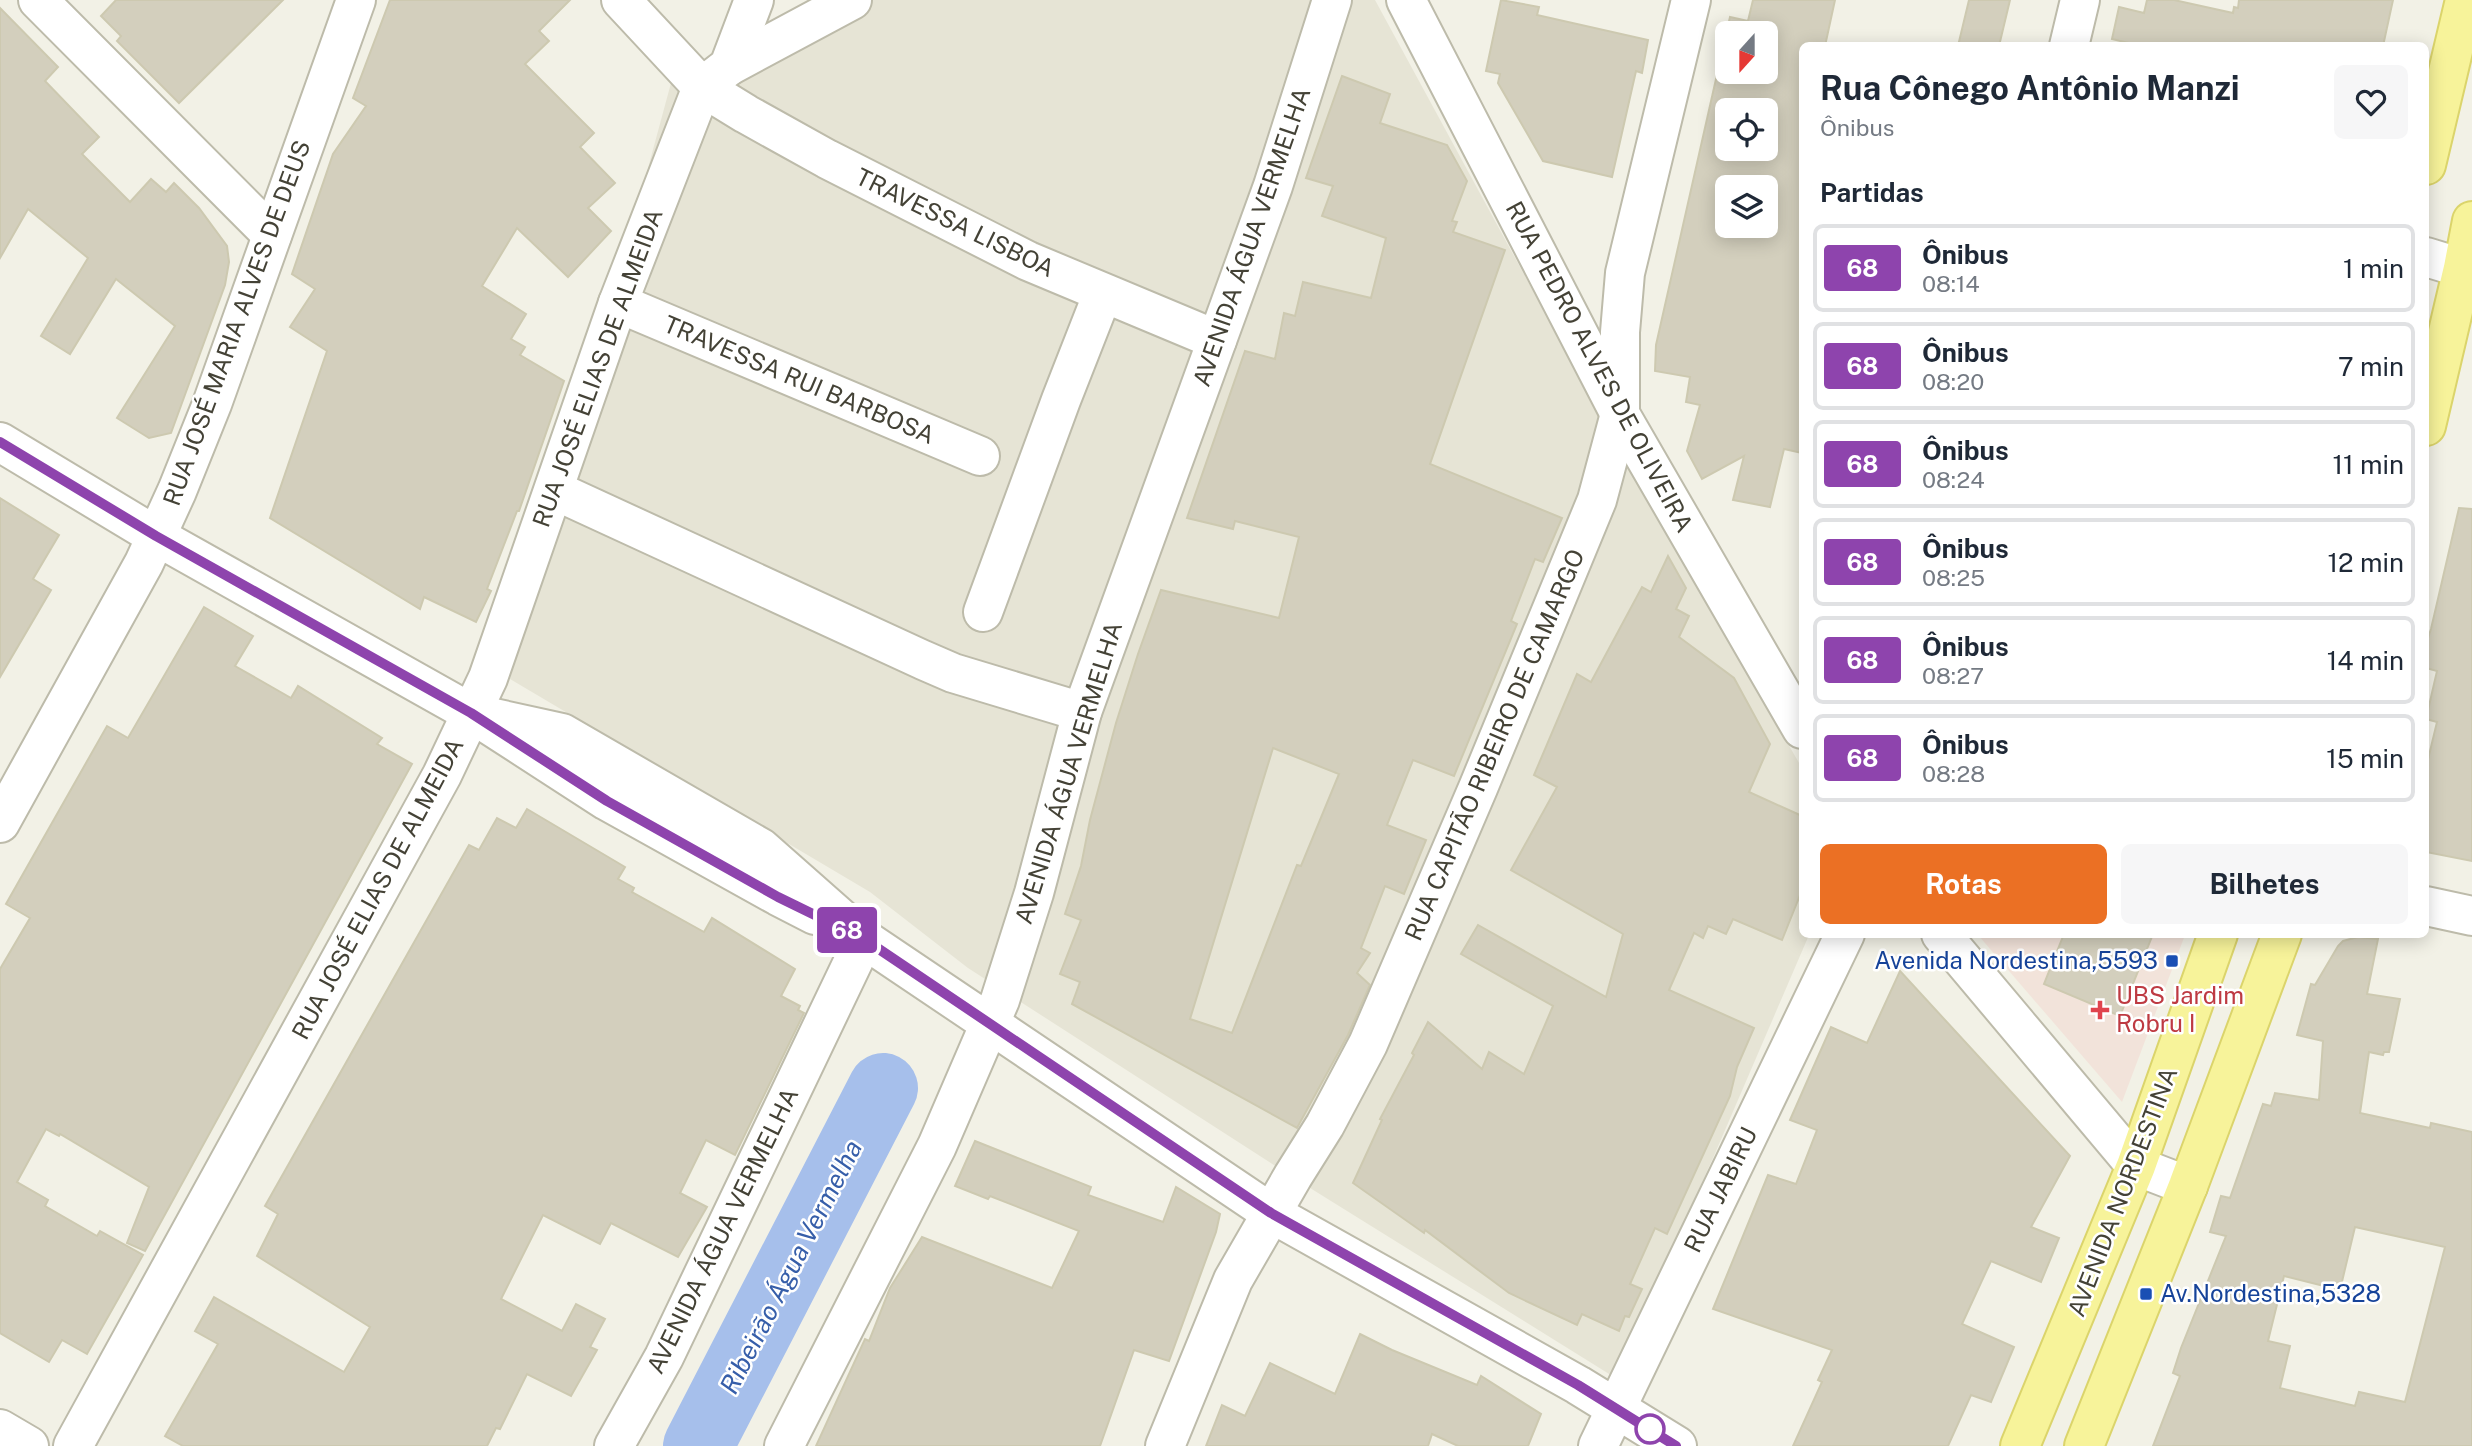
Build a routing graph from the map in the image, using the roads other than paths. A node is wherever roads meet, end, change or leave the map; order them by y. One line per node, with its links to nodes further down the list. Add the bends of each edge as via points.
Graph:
1 (38, 0): 15 (street)
2 (356, 0): 15 (street, RUA JOSÉ MARIA ALVES DE DEUS)
3 (621, 0): 12 (street, TRAVESSA LISBOA)
4 (754, 0): 12 (street, RUA JOSÉ ELIAS DE ALMEIDA)
5 (852, 0): 12 (street)
6 (1332, 0): 20 (street, AVENIDA ÁGUA VERMELHA, via 1273,186)
7 (1406, 0): 21 (street, RUA PEDRO ALVES DE OLIVEIRA)
8 (1691, 0): 21 (street, RUA CAPITÃO RIBEIRO DE CAMARGO, via 1625,273)
9 (2080, 0): 11 (street)
10 (2465, 0): 13 (main road)
11 (2070, 42)
12 (715, 76): 18 (street, TRAVESSA LISBOA, via 746,114 1028,261); 19 (street, RUA JOSÉ ELIAS DE ALMEIDA)
13 (2429, 152)
14 (2472, 221): 17 (main road)
15 (272, 235): 26 (street, RUA JOSÉ MARIA ALVES DE DEUS, via 212,404)
16 (2429, 258): 17 (street)
17 (2468, 270): 22 (main road)
18 (1103, 293): 20 (street, TRAVESSA LISBOA); 27 (street)
19 (618, 303): 24 (street, TRAVESSA RUI BARBOSA); 25 (street, RUA JOSÉ ELIAS DE ALMEIDA)
20 (1217, 340): 28 (street, AVENIDA ÁGUA VERMELHA)
21 (1620, 414): 30 (street, RUA PEDRO ALVES DE OLIVEIRA); 42 (street, RUA CAPITÃO RIBEIRO DE CAMARGO, via 1580,544 1368,1044)
22 (2429, 415)
23 (0, 442): 26 (street)
24 (980, 456)
25 (554, 490): 28 (street, via 953,673); 29 (street, RUA JOSÉ ELIAS DE ALMEIDA, via 488,678)
26 (156, 536): 29 (street); 31 (street, RUA JOSÉ MARIA ALVES DE DEUS)
27 (983, 612)
28 (1082, 712): 39 (street, AVENIDA ÁGUA VERMELHA, via 1034,893)
29 (471, 713): 38 (street, via 562,733 647,780 761,848); 46 (street, RUA JOSÉ ELIAS DE ALMEIDA, via 442,775)
30 (1799, 724)
31 (0, 823)
32 (2429, 907): 33 (street)
33 (2472, 916)
34 (1843, 938): 43 (street, RUA JABIRU)
35 (1944, 938): 40 (street)
36 (2217, 938): 40 (main road, AVENIDA NORDESTINA)
37 (2281, 938): 41 (main road)
38 (864, 939): 39 (street); 47 (street, AVENIDA ÁGUA VERMELHA, via 664,1357)
39 (990, 1025): 42 (street); 48 (street, AVENIDA ÁGUA VERMELHA, via 937,1146)
40 (2136, 1166): 41 (street); 52 (main road, AVENIDA NORDESTINA)
41 (2188, 1186): 53 (main road)
42 (1271, 1213): 43 (street); 49 (street, RUA CAPITÃO RIBEIRO DE CAMARGO, via 1233,1280)
43 (1615, 1407): 50 (street, RUA JABIRU); 51 (street)
44 (0, 1429): 45 (street)
45 (29, 1446)
46 (74, 1446)
47 (614, 1446)
48 (784, 1446)
49 (1165, 1446)
50 (1598, 1446)
51 (1676, 1446)
52 (2020, 1446)
53 (2084, 1446)

